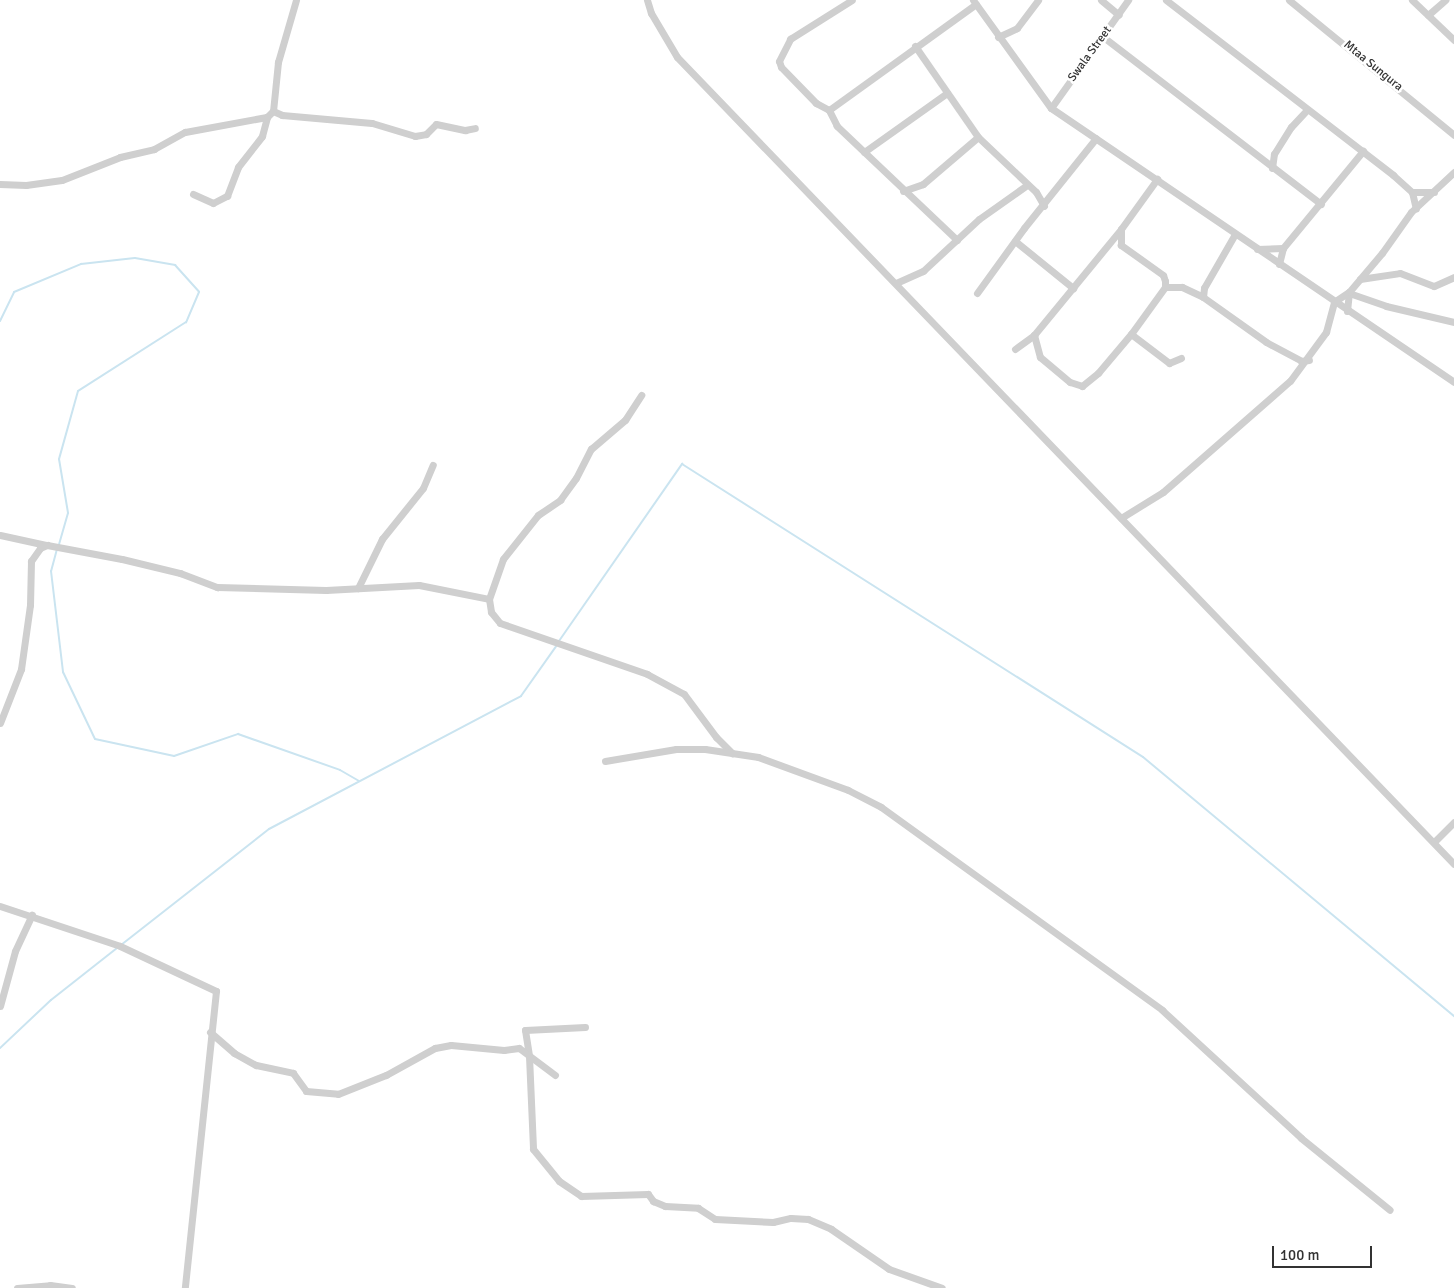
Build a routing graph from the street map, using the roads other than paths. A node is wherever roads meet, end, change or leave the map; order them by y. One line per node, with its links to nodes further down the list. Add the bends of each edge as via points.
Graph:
1 (296, 0): 21 (street, via 278,62)
2 (647, 0): 54 (street, via 664,38 677,57)
3 (852, 0): 20 (street, via 790,40 779,61 781,68 816,103)
4 (1038, 0): 15 (street, via 1017,28)
5 (1101, 0): 13 (street)
6 (1128, 0): 13 (street, Swala Street)
7 (1166, 0): 22 (street, via 1260,75 1289,93)
8 (1289, 0): 25 (street, Mtaa Sungura)
9 (1412, 0): 12 (street)
10 (1445, 0): 12 (street)
11 (975, 2): 15 (street); 17 (street)
12 (1428, 14): 16 (street)
13 (1119, 15): 14 (street, Swala Street)
14 (1102, 36): 19 (street, Swala Street); 30 (street)
15 (998, 37): 19 (street)
16 (1454, 40)
17 (915, 46): 18 (street); 20 (street)
18 (946, 93): 26 (street); 29 (street)
19 (1050, 108): 27 (street)
20 (828, 110): 29 (street, via 837,126)
21 (273, 111): 23 (street); 24 (street, via 282,115 372,123 415,136 426,134 436,124 465,130)
22 (1306, 111): 28 (street); 30 (street, via 1291,126 1274,154)
23 (267, 117): 33 (street, via 185,132 154,149 120,157 62,180 26,185); 40 (street, via 262,136 238,167 227,196 213,203)
24 (475, 128)
25 (1454, 135)
26 (978, 136): 34 (street); 35 (street, via 923,184)
27 (1096, 138): 32 (street); 37 (street)
28 (1363, 151): 38 (street); 41 (street)
29 (864, 152): 35 (street)
30 (1272, 168): 41 (street)
31 (1454, 172): 39 (street)
32 (1157, 179): 44 (street); 45 (street)
33 (0, 184)
34 (1027, 185): 36 (street); 46 (street)
35 (902, 191): 46 (street)
36 (1036, 192): 37 (street); 42 (street)
37 (1054, 192): 42 (street)
38 (1412, 192): 39 (street); 43 (street)
39 (1434, 192): 43 (street)
40 (193, 194)
41 (1321, 204): 48 (street)
42 (1044, 206): 47 (street)
43 (1416, 209): 53 (street, via 1399,226 1382,254)
44 (1121, 229): 51 (street, via 1121,245); 57 (street)
45 (1235, 234): 49 (street); 58 (street)
46 (957, 240): 54 (street, via 923,271)
47 (1015, 241): 57 (street); 61 (street)
48 (1284, 248): 49 (street); 50 (street)
49 (1257, 249): 50 (street)
50 (1279, 264): 63 (street)
51 (1163, 275): 55 (street); 56 (street)
52 (1454, 278): 53 (street, via 1434,286 1400,273)
53 (1360, 279): 60 (street)
54 (896, 283): 74 (street)
55 (1165, 287): 56 (street); 66 (street)
56 (1182, 287): 59 (street)
57 (1073, 288): 67 (street)
58 (1204, 288): 59 (street); 62 (street)
59 (1193, 292): 62 (street)
60 (1349, 292): 63 (street); 64 (street); 65 (street, via 1386,306)
61 (978, 293)
62 (1203, 298): 70 (street, via 1266,342 1301,361)
63 (1334, 302): 64 (street); 70 (street, via 1326,332)
64 (1347, 312): 71 (street)
65 (1454, 322)
66 (1131, 334): 67 (street, via 1098,373 1082,386 1070,382 1040,357); 69 (street, via 1169,362)
67 (1034, 335): 68 (street)
68 (1016, 349)
69 (1181, 358)
70 (1309, 360): 74 (street, via 1282,389 1163,492)
71 (1454, 382)
72 (641, 395): 78 (street, via 625,420 591,449 560,500 538,515 503,559)
73 (433, 465): 77 (street, via 423,488 382,540)
74 (1121, 518): 83 (street)
75 (0, 535): 76 (street)
76 (47, 545): 77 (street, via 150,566 216,587); 79 (street, via 32,556 25,650)
77 (358, 588): 78 (street, via 419,585)
78 (489, 600): 80 (street, via 490,612 500,623 647,674 684,694 716,737)
79 (0, 723)
80 (733, 753): 81 (street, via 676,749); 92 (street, via 783,765 848,790 881,807 1162,1010 1301,1138)
81 (605, 761)
82 (1454, 822): 83 (street)
83 (1434, 842): 84 (street)
84 (1454, 864)
85 (0, 906): 86 (street)
86 (32, 915): 87 (street, via 15,951); 89 (street, via 149,958 211,985 216,991 217,1003)
87 (0, 1006)
88 (585, 1027): 90 (street, via 525,1030)
89 (210, 1032): 90 (street, via 234,1053 256,1065 294,1073 306,1091 338,1094 386,1075 435,1048 519,1048); 95 (street)
90 (529, 1056): 91 (street); 96 (street, via 533,1149 559,1181 581,1196 648,1194 653,1201 664,1206 698,1208 715,1219 808,1220 831,1229 890,1269)
91 (555, 1075)
92 (1390, 1210)
93 (17, 1288): 94 (street, via 50,1285)
94 (72, 1288)
95 (185, 1288)
96 (942, 1288)

